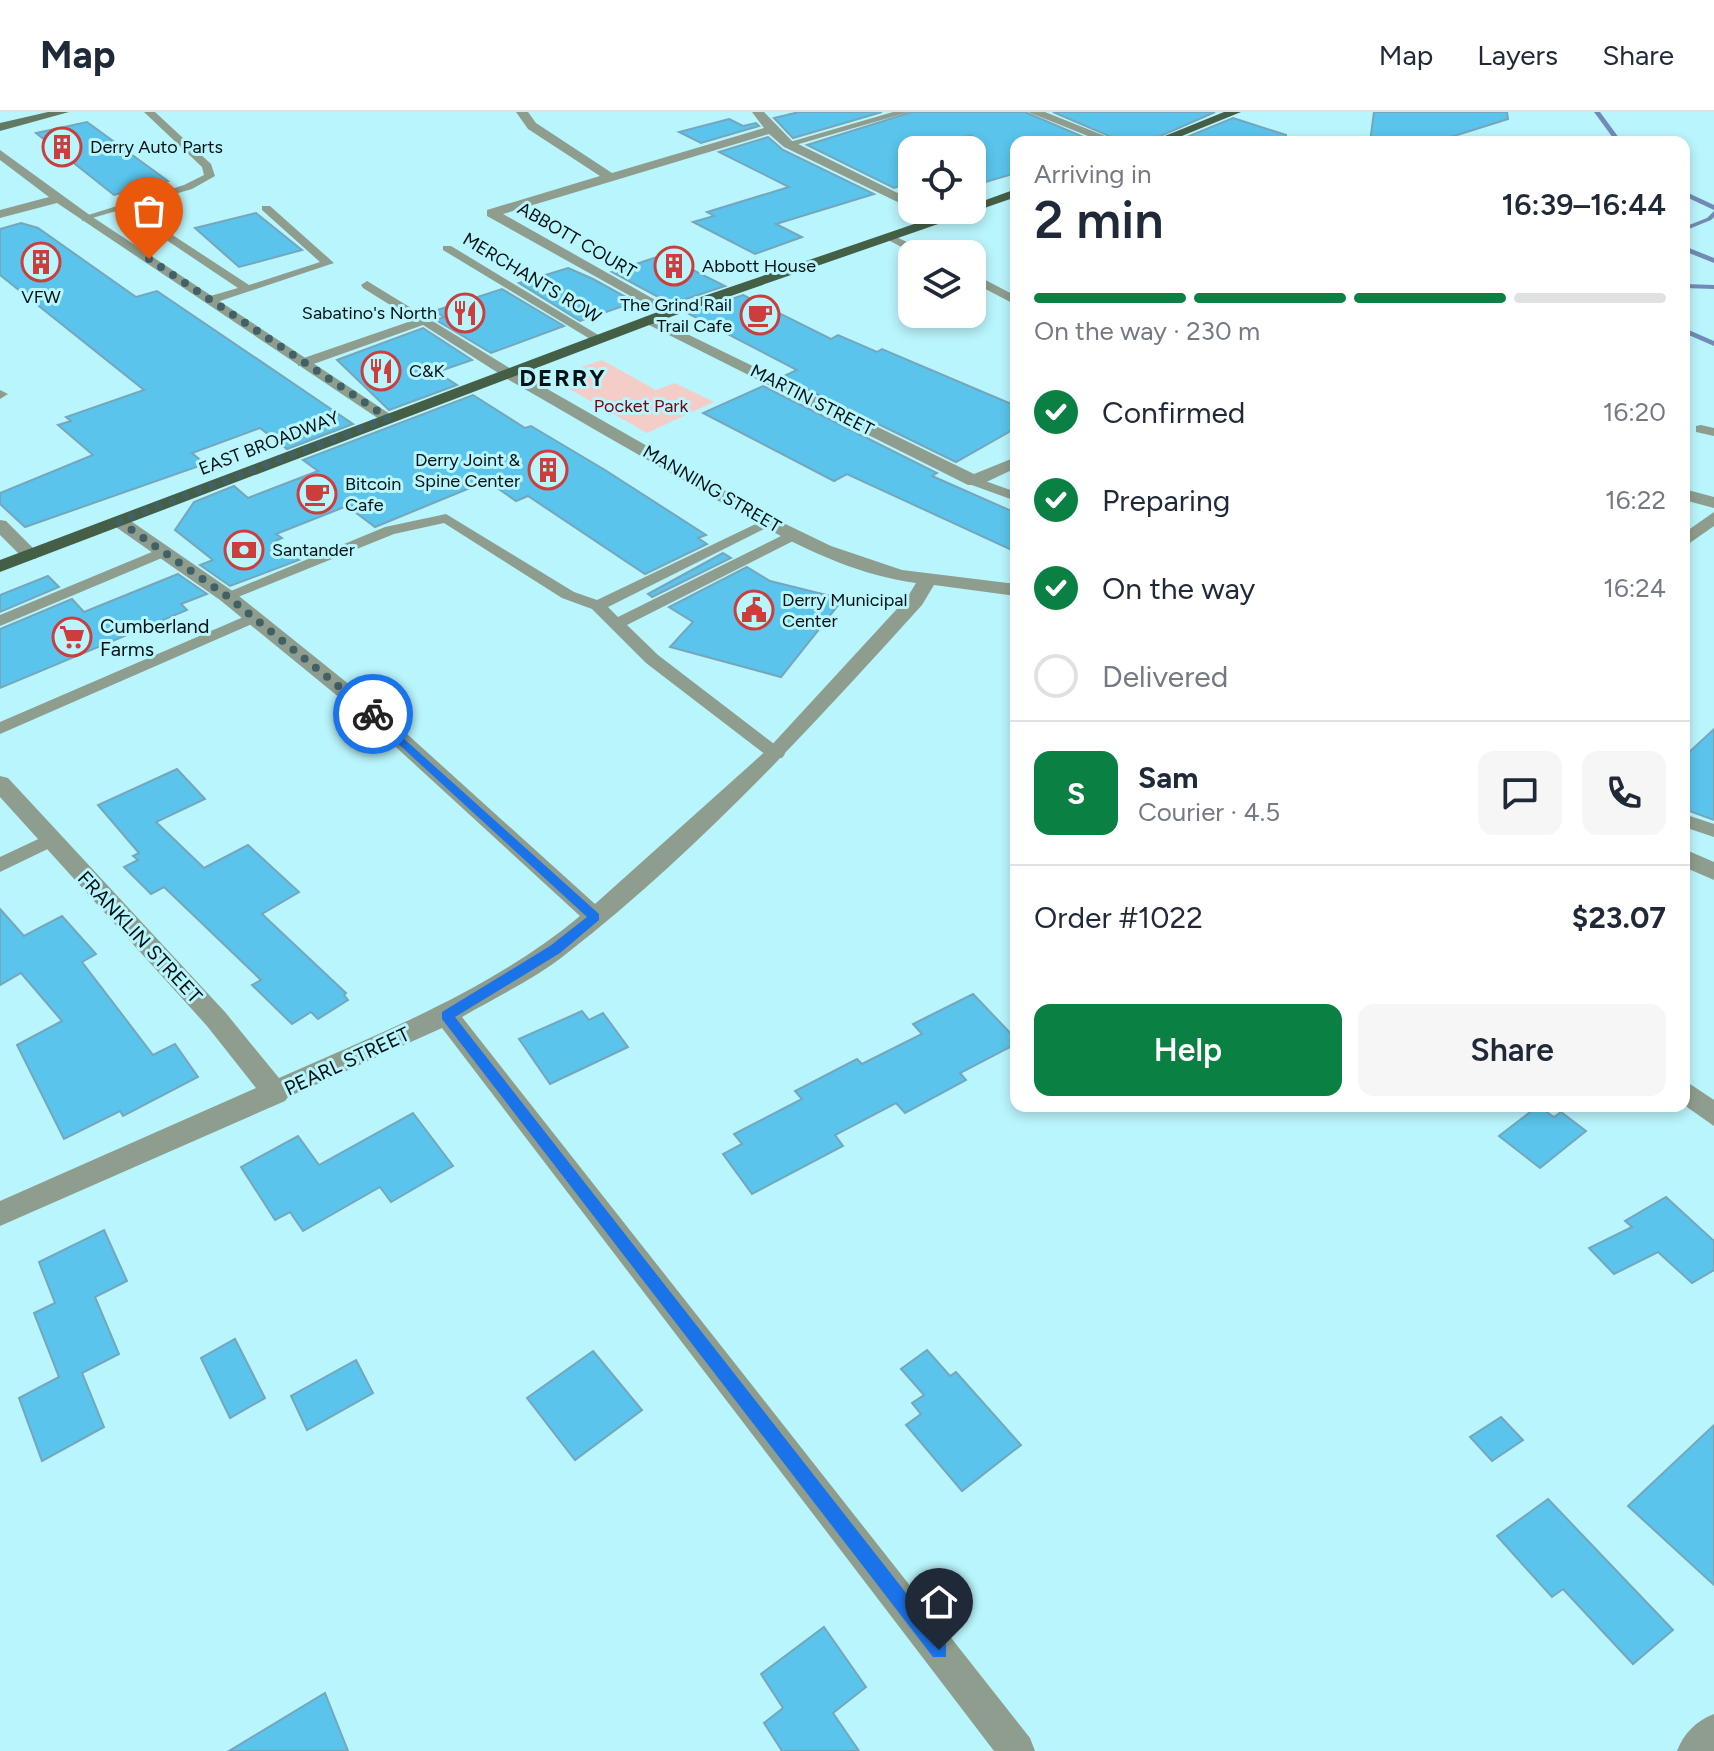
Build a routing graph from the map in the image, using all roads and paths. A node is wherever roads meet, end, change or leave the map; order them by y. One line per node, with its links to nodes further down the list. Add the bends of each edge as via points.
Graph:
1 (63, 112): 8 (street)
2 (149, 112): 22 (lane, via 207,166 210,176)
3 (522, 112): 14 (street, via 532,126)
4 (758, 112): 9 (street)
5 (904, 112): 12 (lane)
6 (1034, 112): 10 (street)
7 (1235, 112): 11 (main road)
8 (0, 127)
9 (771, 130): 12 (street); 14 (street)
10 (1098, 136)
11 (1172, 136)
12 (788, 144): 16 (street)
13 (0, 154): 17 (street)
14 (610, 177): 32 (street, ABBOTT COURT, via 492,213)
15 (1010, 195): 18 (main road, EAST BROADWAY)
16 (898, 198)
17 (58, 199): 20 (street); 22 (street)
18 (986, 203)
19 (266, 208): 29 (lane, via 328,263)
20 (0, 214)
21 (138, 217): 29 (lane)
22 (86, 219): 31 (street)
23 (928, 224): 24 (main road, EAST BROADWAY)
24 (890, 237): 25 (lane); 32 (main road, EAST BROADWAY)
25 (898, 241)
26 (447, 248): 35 (lane, MERCHANTS ROW)
27 (367, 285): 34 (lane)
28 (986, 285): 30 (lane)
29 (248, 289): 31 (lane)
30 (1010, 298)
31 (211, 300): 36 (street)
32 (668, 313): 33 (main road, EAST BROADWAY)
33 (650, 320): 35 (main road, EAST BROADWAY); 40 (street, MARTIN STREET)
34 (423, 321): 36 (lane); 37 (lane)
35 (599, 339): 37 (main road, EAST BROADWAY)
36 (303, 363): 38 (street)
37 (508, 373): 38 (main road, EAST BROADWAY); 46 (street, MANNING STREET)
38 (388, 418): 45 (main road, EAST BROADWAY)
39 (1010, 465): 40 (street)
40 (974, 481): 41 (lane)
41 (1010, 495)
42 (1690, 496): 43 (street)
43 (1714, 503)
44 (1714, 517): 49 (street)
45 (119, 521): 50 (street); 51 (main road, EAST BROADWAY)
46 (769, 523): 48 (street, MANNING STREET); 56 (lane)
47 (0, 525): 51 (street)
48 (794, 535): 53 (street, MANNING STREET, via 879,571); 59 (lane)
49 (1690, 537)
50 (164, 552): 55 (street); 58 (lane)
51 (30, 555): 52 (main road, EAST BROADWAY)
52 (0, 566)
53 (928, 579): 54 (street, MANNING STREET); 61 (street, PEARL STREET, via 915,601)
54 (1010, 589)
55 (227, 596): 56 (lane, via 390,530 446,518 568,595); 57 (street)
56 (598, 606): 59 (lane)
57 (255, 617): 60 (lane); 69 (street, via 369,711)
58 (0, 621)
59 (616, 624): 61 (lane, via 652,659)
60 (0, 729)
61 (776, 754): 69 (street, PEARL STREET)
62 (0, 783): 65 (street, FRANKLIN STREET)
63 (1690, 822): 64 (lane)
64 (1714, 831)
65 (49, 840): 67 (lane); 71 (street, FRANKLIN STREET, via 216,1019)
66 (1690, 860): 68 (street)
67 (0, 865)
68 (1714, 872)
69 (595, 917): 70 (street, PEARL STREET, via 555,950)
70 (446, 1015): 71 (street, PEARL STREET); 76 (street)
71 (276, 1094): 74 (street, PEARL STREET)
72 (1690, 1095): 73 (street)
73 (1714, 1115)
74 (0, 1214)
75 (1714, 1732): 77 (street)
76 (1017, 1751)
77 (1695, 1751)

